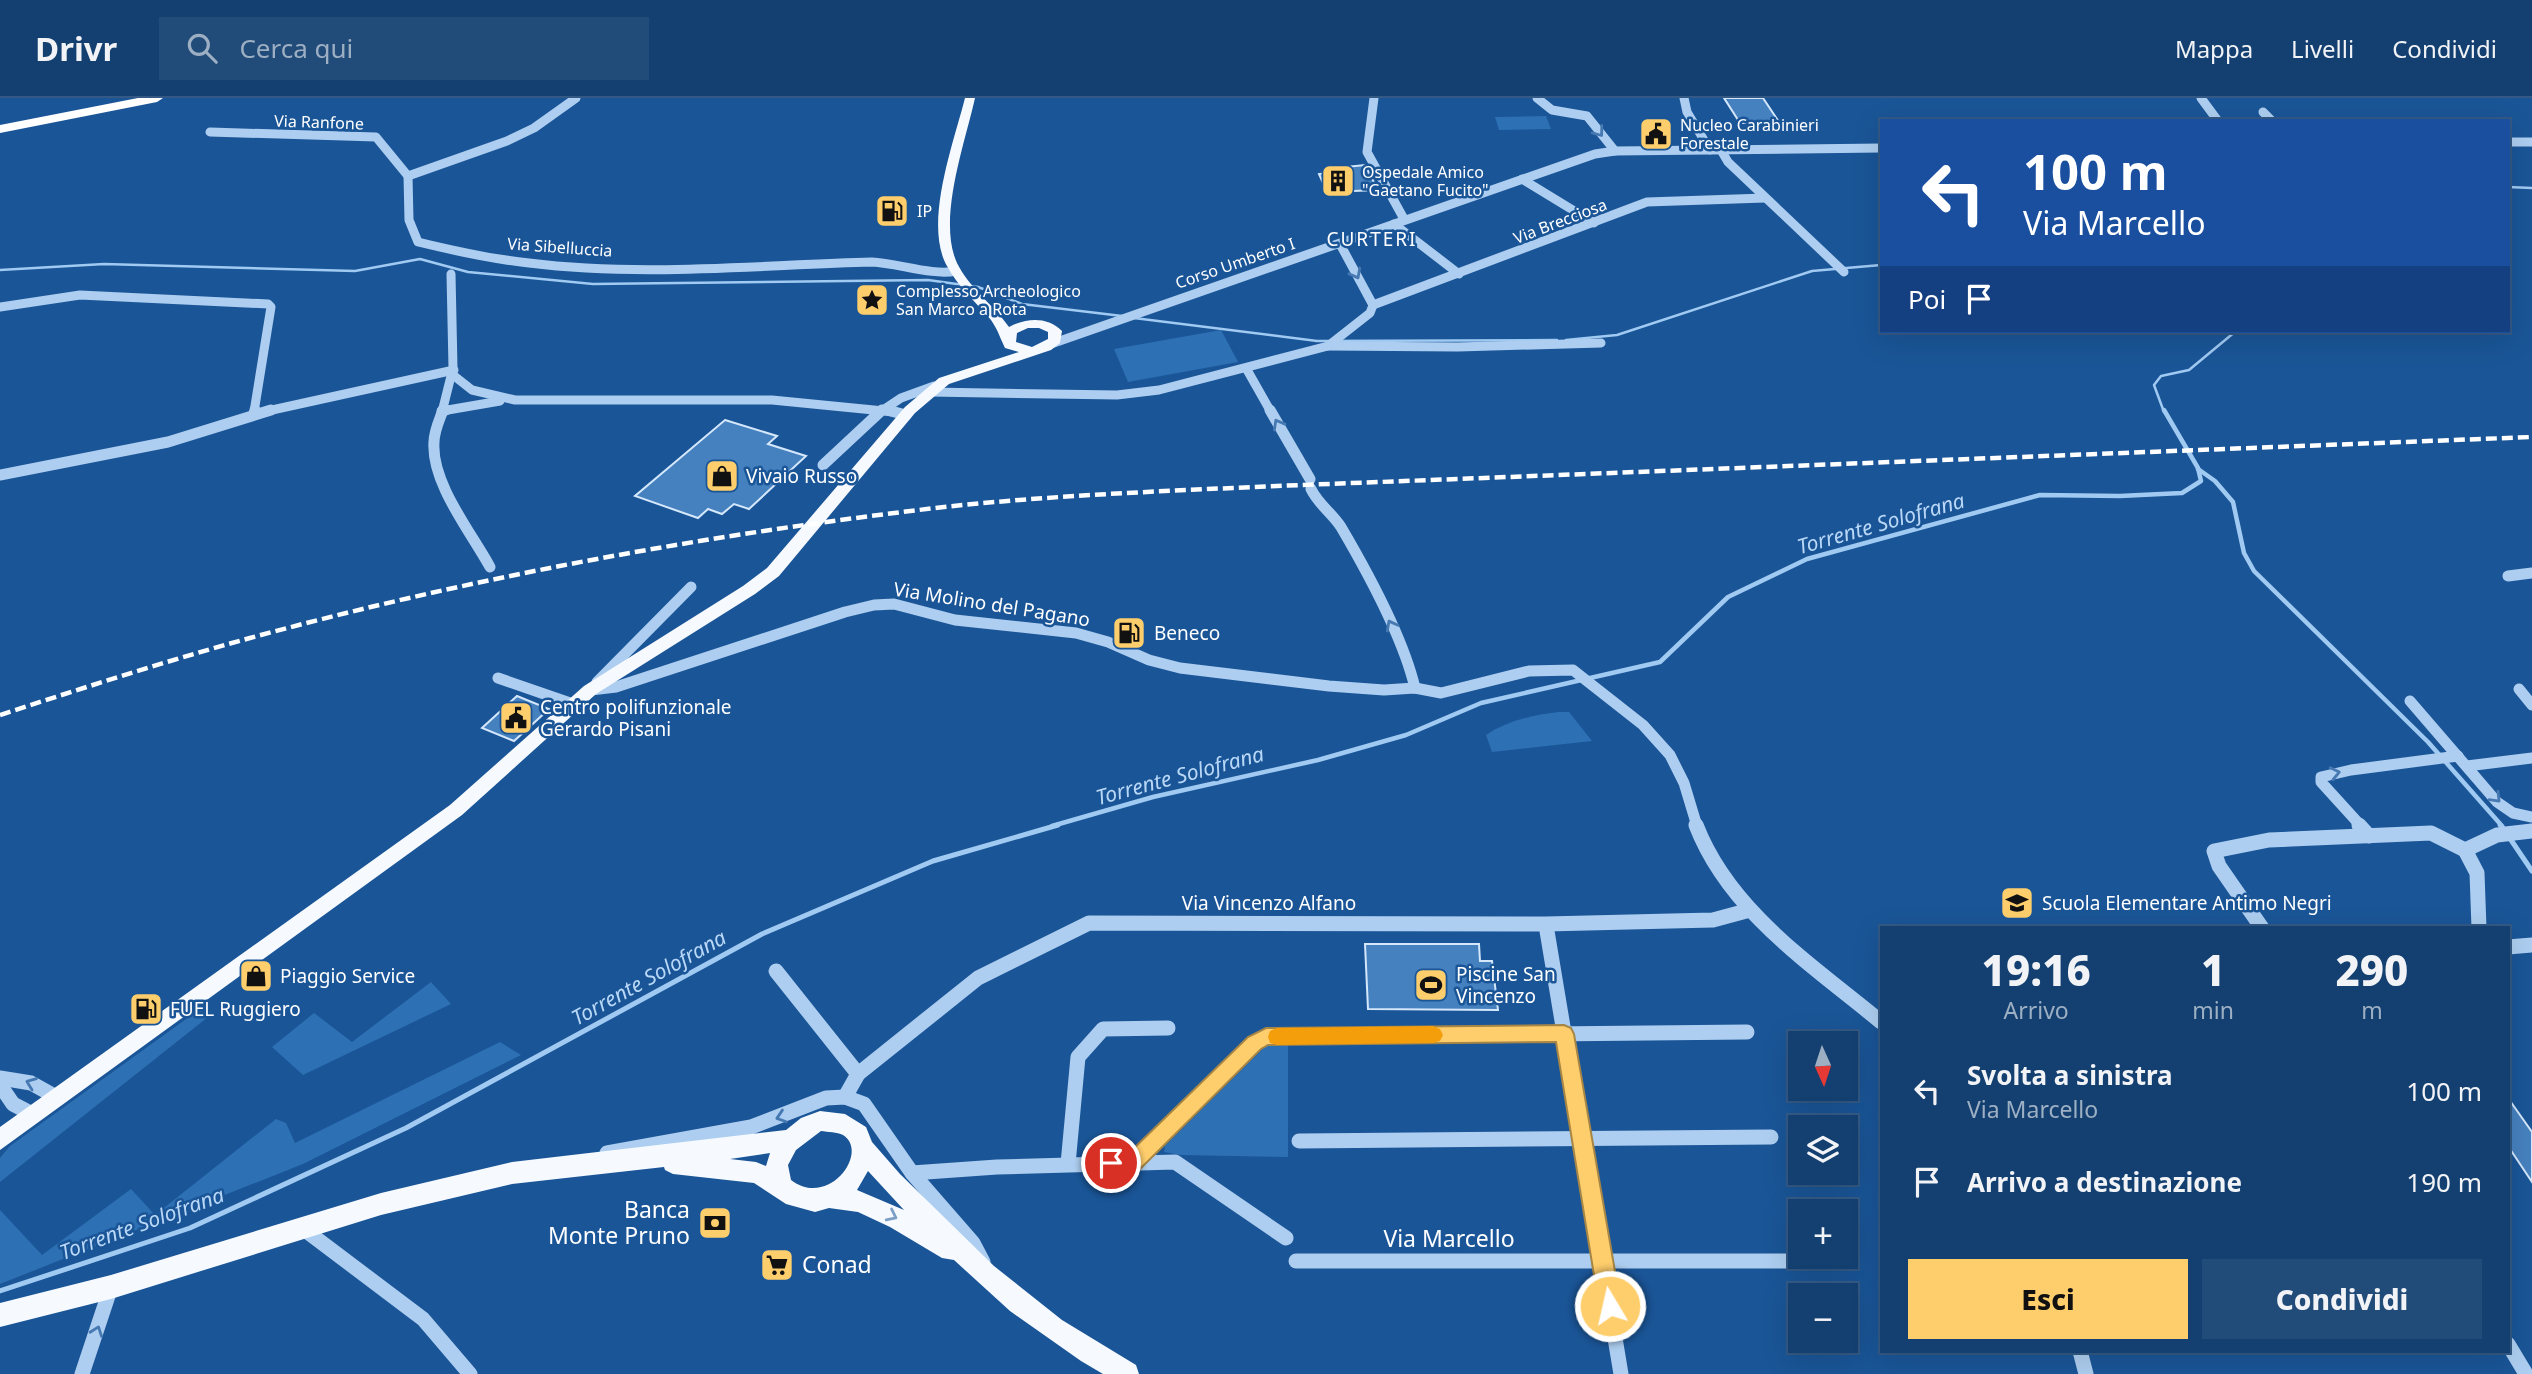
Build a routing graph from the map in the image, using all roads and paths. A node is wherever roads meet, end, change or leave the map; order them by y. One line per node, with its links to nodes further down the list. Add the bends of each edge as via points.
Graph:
1 (114, 98): 12 (highway)
2 (157, 98): 13 (highway)
3 (576, 98): 21 (street, via 507,141)
4 (970, 98): 28 (main road, via 943,234)
5 (1374, 98): 24 (street, via 1367,152)
6 (1537, 98): 20 (street, one-way to 20, via 1552,110 1587,116)
7 (1684, 98): 18 (street, via 1687,112)
8 (2201, 98): 10 (street)
9 (2263, 112): 11 (street)
10 (2217, 119)
11 (2270, 119)
12 (0, 120)
13 (0, 129)
14 (210, 132): 21 (street, Via Ranfone, via 376,137)
15 (2510, 142): 16 (street)
16 (2532, 142)
17 (1880, 148): 19 (street, Corso Umberto I)
18 (1710, 150): 19 (street, Corso Umberto I); 20 (street, Corso Umberto I)
19 (1721, 150): 23 (street)
20 (1615, 151): 22 (street, Corso Umberto I)
21 (408, 176): 28 (street, Via Sibelluccia, via 413,237 473,256 606,267 745,268 872,262)
22 (1522, 179): 24 (street, Corso Umberto I); 25 (street)
23 (1765, 198): 25 (street, Via Brecciosa, via 1647,202); 29 (street)
24 (1404, 219): 26 (street, Corso Umberto I)
25 (1594, 223): 31 (street, Via Brecciosa)
26 (1394, 225): 27 (street, Corso Umberto I); 31 (street)
27 (1340, 244): 32 (street, one-way to 32); 37 (street, Corso Umberto I, via 1078,335)
28 (956, 272): 34 (main road)
29 (1844, 272)
30 (451, 274): 44 (street)
31 (1459, 274): 32 (street, Via Brecciosa)
32 (1373, 305): 36 (street)
33 (0, 307): 49 (street, via 79,295 268,303 269,326)
34 (998, 317): 35 (main road); 38 (main road)
35 (1024, 325): 37 (main road, via 1039,324); 38 (main road)
36 (1346, 333): 40 (street)
37 (1053, 338): 41 (main road)
38 (1009, 340): 41 (main road); 42 (main road)
39 (1601, 343): 40 (street)
40 (1330, 345): 43 (street)
41 (1031, 351): 42 (main road)
42 (999, 362): 45 (main road)
43 (1247, 368): 45 (street, via 1159,390 1117,395); 60 (street, one-way to 43, via 1407,655 1339,524 1316,500)
44 (454, 373): 46 (street, via 458,383); 48 (street); 49 (street)
45 (932, 389): 47 (street, via 915,390); 50 (main road)
46 (515, 400): 47 (street, via 772,400); 48 (street)
47 (882, 409): 50 (street); 51 (street)
48 (442, 411): 53 (street, via 433,435 435,460)
49 (254, 414): 52 (street, via 168,442)
50 (906, 415): 57 (main road, via 773,572)
51 (822, 465)
52 (0, 475)
53 (490, 567)
54 (2532, 573): 55 (street)
55 (2508, 576)
56 (691, 587): 62 (street)
57 (632, 663): 58 (street); 62 (main road)
58 (653, 674): 60 (street, Via Molino del Pagano, via 845,612 894,604 955,620 1076,633 1181,668 1329,686); 62 (street, Via Molino del Pagano)
59 (498, 678): 64 (street)
60 (1415, 688): 72 (street, Via Molino del Pagano, via 1441,693 1529,671 1573,670 1581,674 1643,724 1670,755 1697,828)
61 (2519, 689): 65 (street)
62 (590, 690): 64 (main road)
63 (2410, 701): 67 (street)
64 (573, 704): 87 (main road, via 456,810)
65 (2532, 705)
66 (2532, 758): 67 (street)
67 (2459, 760): 68 (street, one-way to 68, via 2497,802 2513,813); 70 (street, one-way to 67, via 2319,778 2351,769)
68 (2532, 817)
69 (2532, 831): 71 (street, via 2501,833)
70 (2369, 836): 71 (street, via 2431,833); 73 (street, via 2269,840 2214,851 2219,866)
71 (2465, 850): 74 (street, via 2477,873)
72 (1750, 910): 79 (street); 83 (street, Via Vincenzo Alfano, via 1713,920 1560,924 1089,923 978,978)
73 (2261, 926)
74 (2479, 926)
75 (1547, 931): 82 (street)
76 (2532, 945): 77 (street)
77 (2510, 947)
78 (776, 971): 83 (street)
79 (1880, 1020)
80 (1168, 1028): 99 (street, via 1103,1029 1078,1057)
81 (1746, 1032): 82 (street)
82 (1564, 1034): 93 (street); 98 (street, via 1266,1037)
83 (858, 1074): 86 (street, Via Vincenzo Alfano)
84 (0, 1078): 87 (street, one-way to 84, via 24,1079)
85 (0, 1085): 89 (street, via 20,1112)
86 (845, 1097): 88 (street); 90 (street, via 864,1104)
87 (58, 1098): 89 (main road)
88 (826, 1098): 91 (street); 100 (street, one-way to 100, via 751,1127 627,1147)
89 (34, 1115): 94 (main road)
90 (886, 1133): 96 (street); 101 (street)
91 (792, 1137): 96 (main road, via 813,1123 838,1121 855,1130); 97 (main road); 102 (main road, via 778,1161)
92 (1772, 1137): 93 (street)
93 (1582, 1138): 95 (street); 107 (street)
94 (0, 1140)
95 (1299, 1141)
96 (863, 1149): 103 (main road, via 855,1177); 109 (main road)
97 (641, 1160): 100 (main road); 102 (main road, via 756,1173)
98 (1133, 1162): 99 (street); 105 (street, via 1175,1163)
99 (1068, 1164): 101 (street)
100 (570, 1166): 104 (main road, via 512,1173)
101 (912, 1173): 109 (street, via 973,1243)
102 (783, 1187): 103 (main road, via 799,1198)
103 (828, 1197): 109 (main road, one-way to 109, via 860,1201 898,1219)
104 (301, 1227): 110 (main road); 117 (street, via 423,1319)
105 (1286, 1238)
106 (1296, 1261): 107 (street, Via Marcello)
107 (1602, 1261): 108 (street, Via Marcello); 119 (street)
108 (1788, 1261)
109 (984, 1273): 118 (main road, via 1048,1326)
110 (111, 1287): 111 (main road); 116 (street, one-way to 110)
111 (32, 1309): 112 (main road); 113 (street)
112 (0, 1315)
113 (0, 1322)
114 (2510, 1347): 121 (street)
115 (2081, 1353): 120 (street)
116 (82, 1374)
117 (470, 1374)
118 (1127, 1374)
119 (1621, 1374)
120 (2086, 1374)
121 (2526, 1374)

